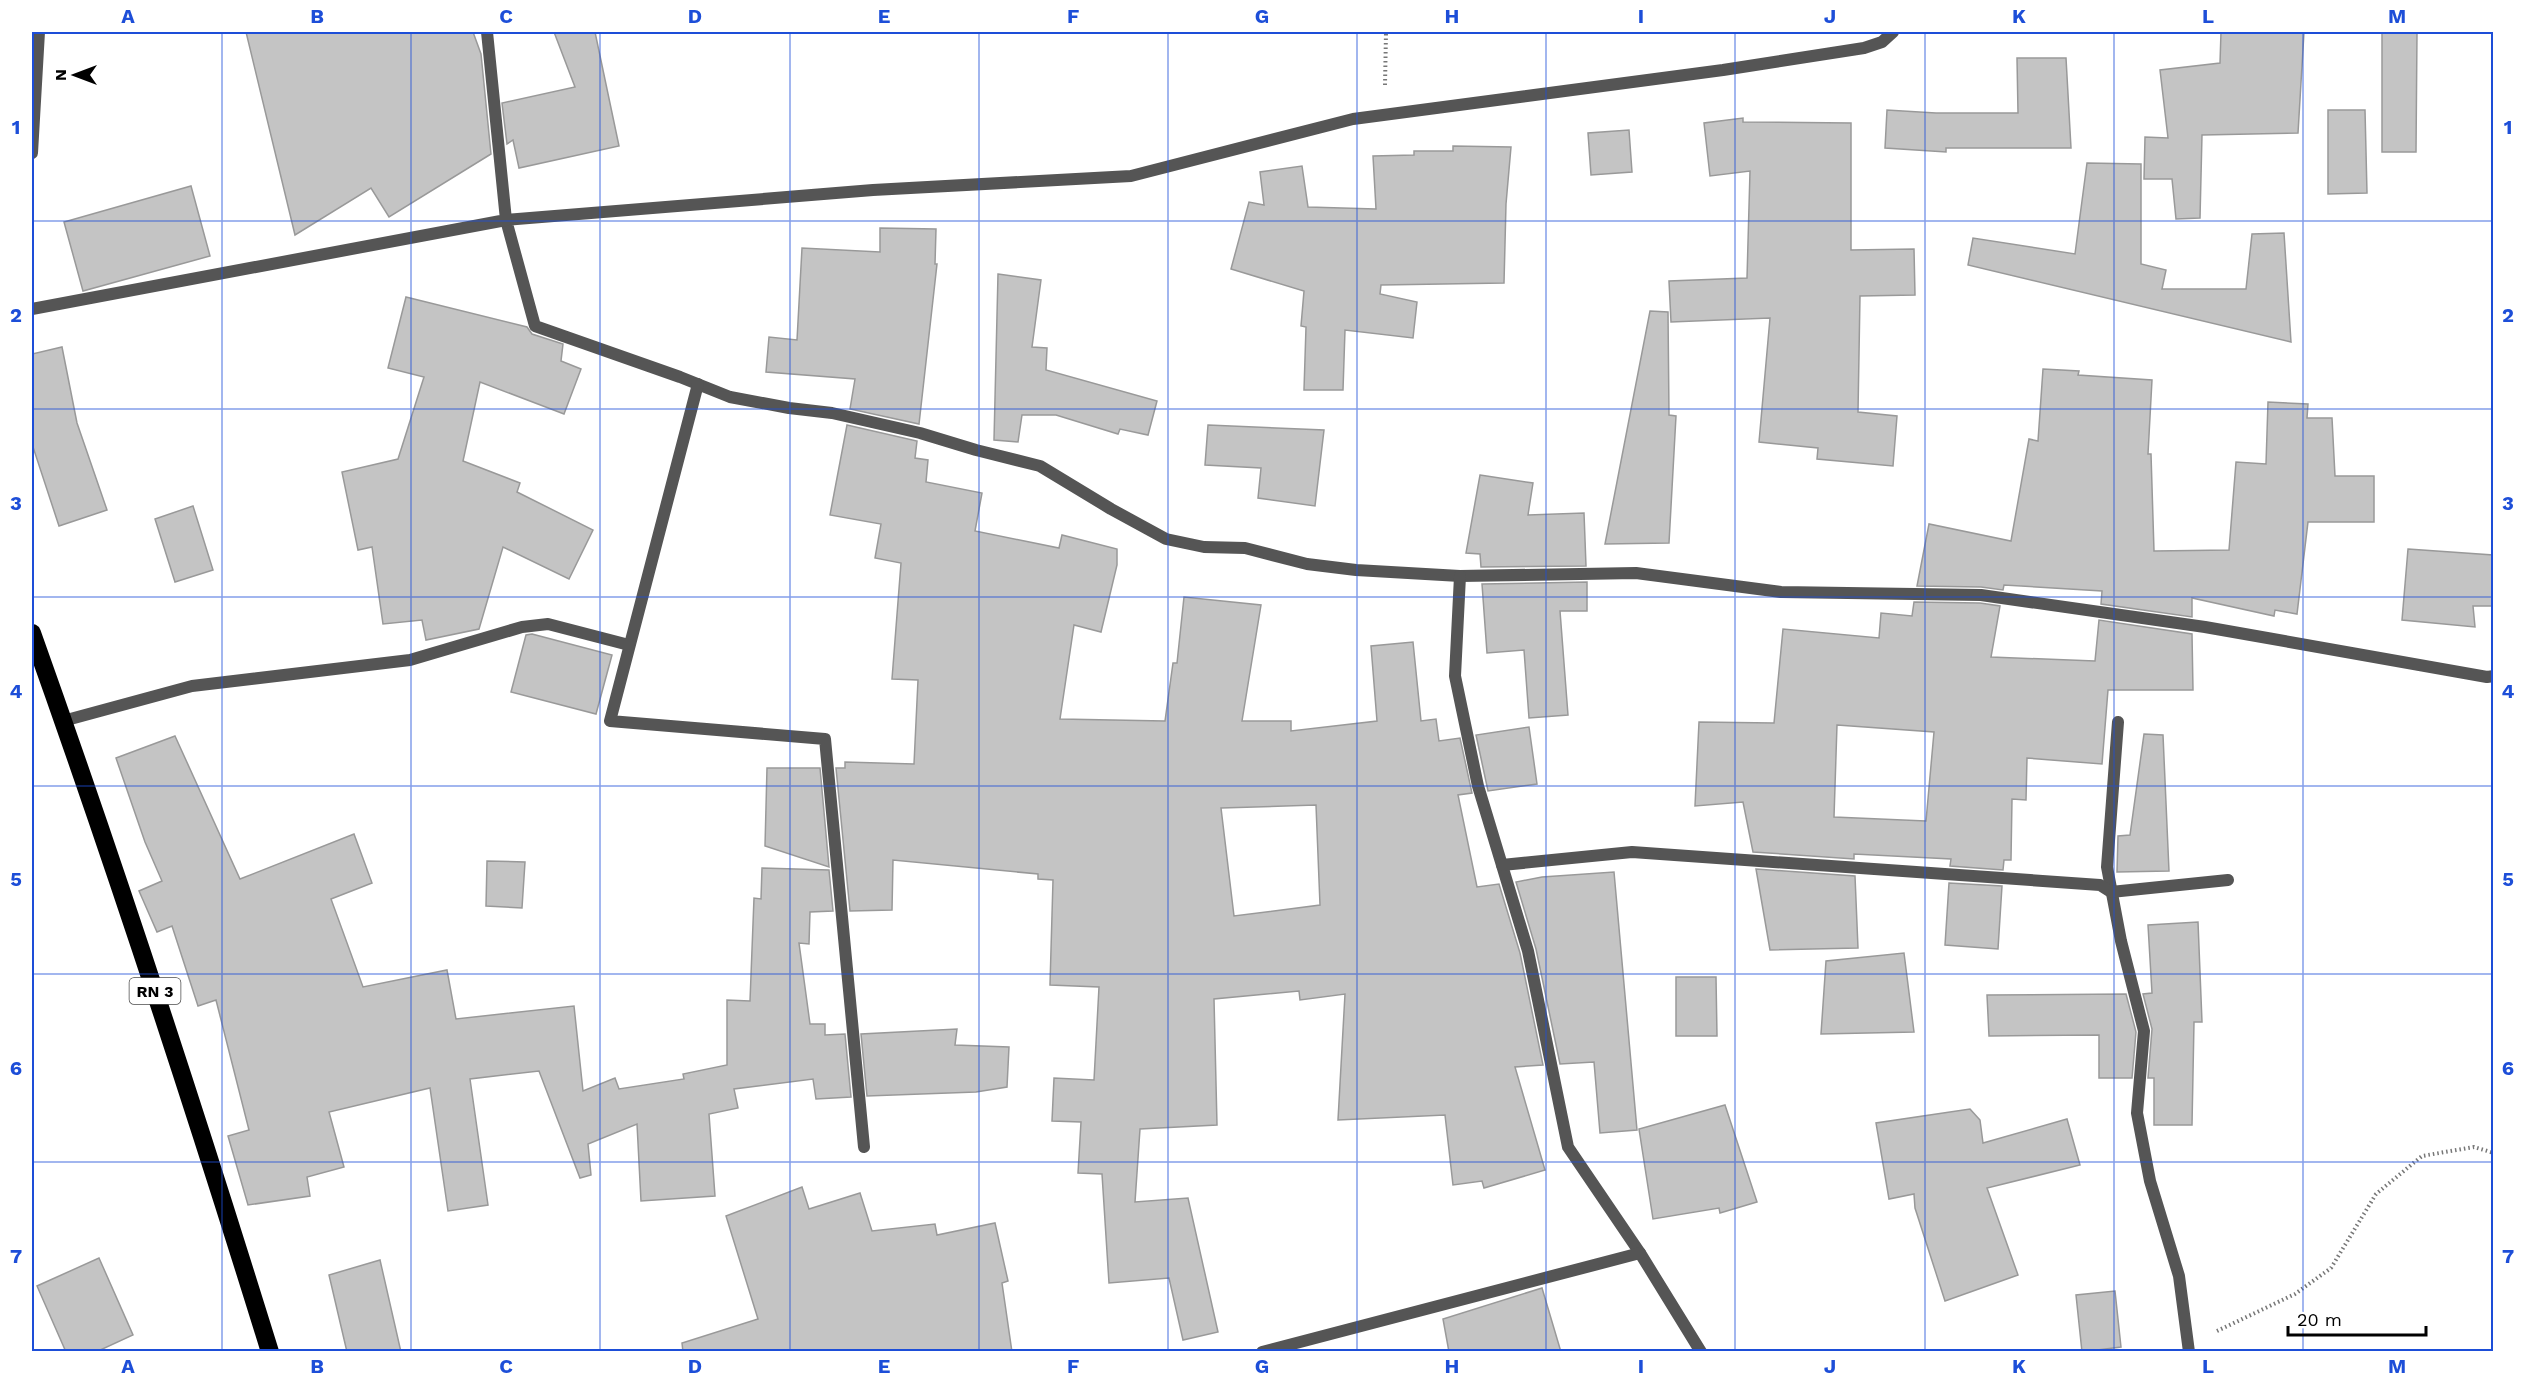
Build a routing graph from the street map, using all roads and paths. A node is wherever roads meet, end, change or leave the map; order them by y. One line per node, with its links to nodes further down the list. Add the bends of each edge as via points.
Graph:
1 (39, 32): 6 (street)
2 (487, 32): 7 (street)
3 (1386, 32): 5 (path)
4 (1893, 32): 5 (street, via 1882,42 1864,48)
5 (1386, 114): 7 (street, via 1131,176 873,190)
6 (32, 153)
7 (506, 220): 8 (street); 9 (street, via 535,326)
8 (32, 309)
9 (698, 384): 10 (street, via 730,397 832,413 1040,466 1166,538 1204,547 1245,549 1307,564); 12 (street)
10 (1460, 576): 13 (street, via 1636,573 1781,592 1981,595 2205,627); 16 (street, via 1455,676 1478,786)
11 (32, 633): 14 (highway, RN 3)
12 (629, 645): 14 (street, via 548,624 522,627 410,660 192,686); 19 (street, via 610,721 825,739)
13 (2493, 676)
14 (63, 721): 23 (highway, RN 3, via 188,1086)
15 (2118, 722): 18 (street, via 2107,867)
16 (1502, 865): 18 (street, via 1632,852 2100,885); 21 (street, via 1528,951 1568,1147)
17 (2228, 880): 18 (street)
18 (2111, 892): 22 (street, via 2144,1031 2138,1113 2150,1181 2180,1276)
19 (864, 1147)
20 (2493, 1153): 22 (path, via 2474,1147 2422,1156 2376,1194 2331,1268 2295,1294 2234,1322)
21 (1640, 1253): 24 (street); 25 (street)
22 (2189, 1349)
23 (270, 1352)
24 (1262, 1352)
25 (1701, 1352)

